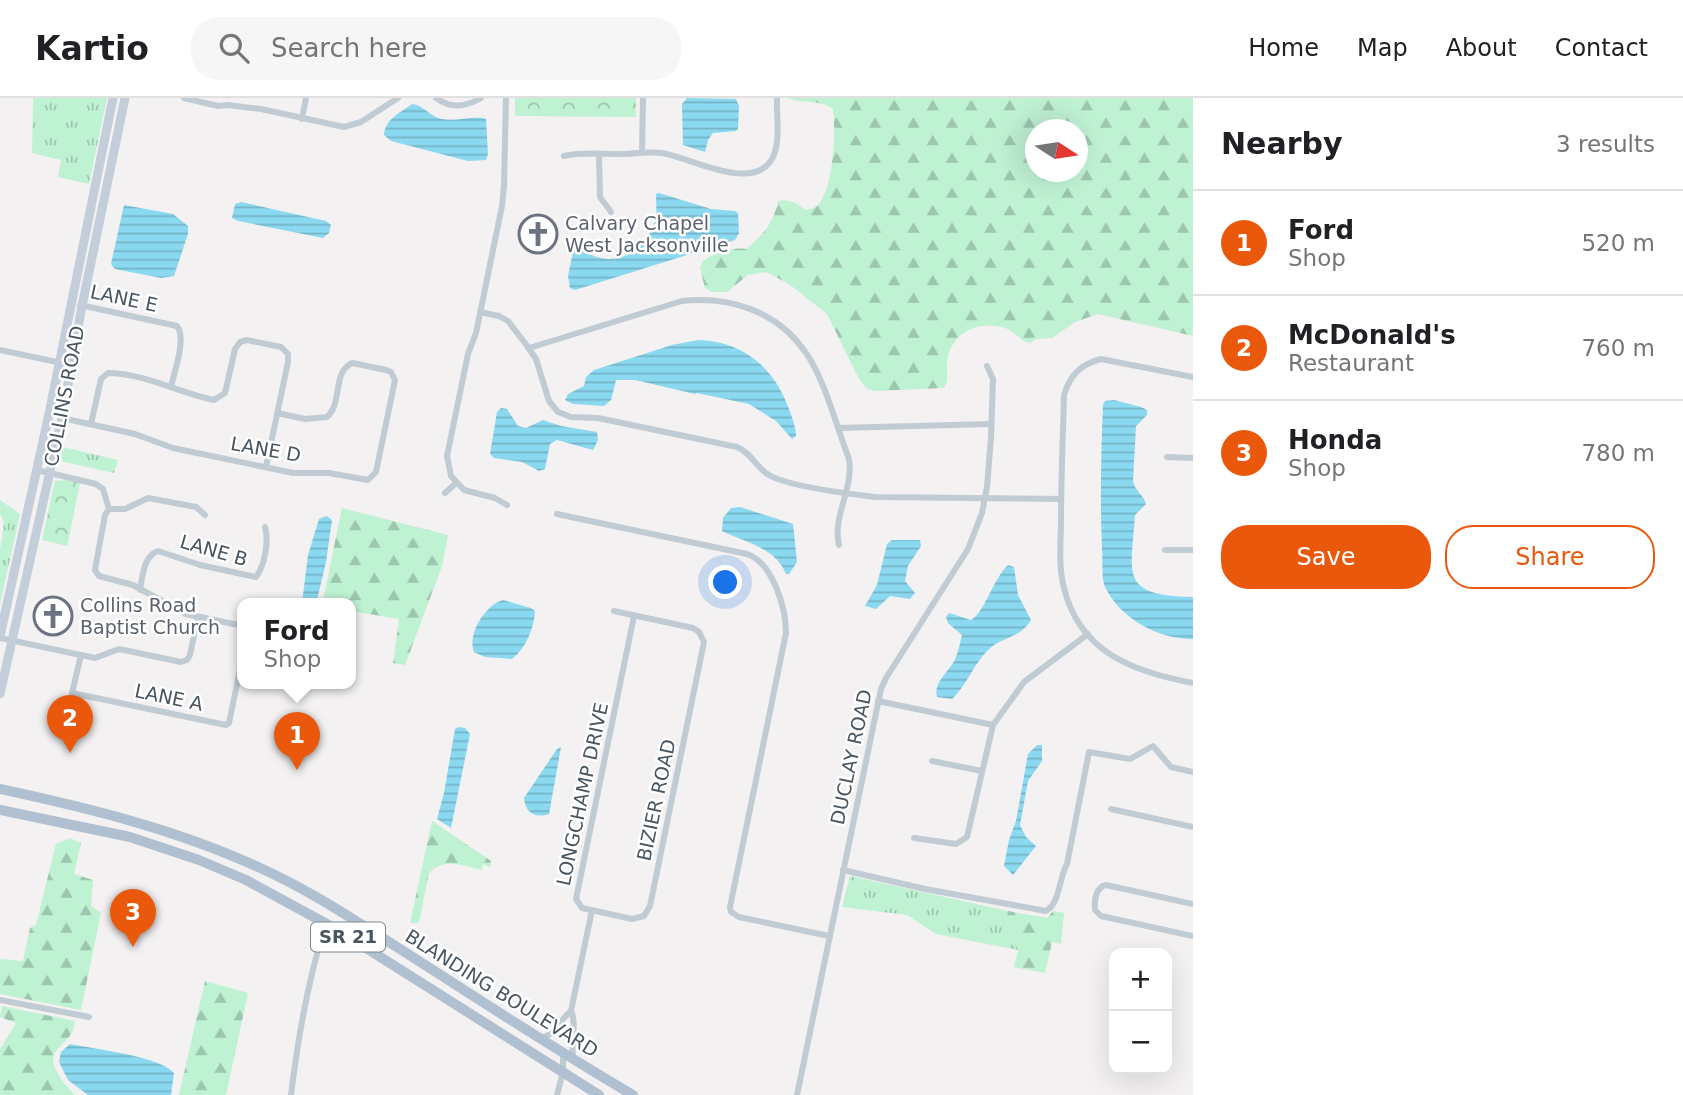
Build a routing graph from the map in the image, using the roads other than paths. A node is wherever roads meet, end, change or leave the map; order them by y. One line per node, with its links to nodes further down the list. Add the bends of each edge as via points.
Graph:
1 (113, 98): 16 (main road, COLLINS ROAD)
2 (125, 98): 17 (main road, COLLINS ROAD)
3 (184, 98): 11 (street)
4 (306, 98): 11 (street)
5 (398, 98): 11 (street, via 354,125)
6 (436, 98): 7 (street, via 446,105 468,106)
7 (481, 98)
8 (506, 98): 18 (street, via 505,186)
9 (643, 98): 12 (street)
10 (777, 98): 12 (street, via 776,147 768,165 760,170 712,170 665,154)
11 (302, 118)
12 (642, 152): 13 (street)
13 (599, 154): 14 (street); 15 (street, via 600,197)
14 (564, 156)
15 (611, 212)
16 (71, 303): 17 (street, LANE E); 21 (main road, COLLINS ROAD)
17 (82, 306): 22 (main road, COLLINS ROAD); 25 (street, LANE E, via 177,326 181,339)
18 (480, 312): 19 (street, via 508,321); 36 (street, via 447,456)
19 (529, 348): 30 (street, via 682,301 744,305 772,320 806,353); 38 (street, via 552,407 564,415 737,447 770,476)
20 (0, 349): 21 (street)
21 (59, 362): 22 (street); 34 (main road, COLLINS ROAD)
22 (71, 365): 27 (main road, COLLINS ROAD)
23 (988, 366): 29 (street, DUCLAY ROAD, via 993,379)
24 (1193, 377): 40 (street, via 1112,360 1080,367 1063,395)
25 (171, 387): 26 (street, via 219,399 227,389 240,342 281,347 288,362); 28 (street, via 108,373 100,384)
26 (277, 413): 33 (street); 33 (street, LANE D, via 304,419 327,416 334,409 344,368 352,363 391,372 395,384 371,478 362,481)
27 (62, 418): 28 (street, LANE D); 35 (main road, COLLINS ROAD)
28 (91, 424): 33 (street, LANE D, via 173,448)
29 (991, 424): 30 (street); 39 (street, DUCLAY ROAD)
30 (838, 428): 38 (street, via 850,466)
31 (1167, 457): 32 (street)
32 (1193, 458)
33 (266, 467)
34 (37, 470): 35 (street); 55 (main road, COLLINS ROAD)
35 (50, 473): 42 (street, via 96,484 103,489); 56 (main road, COLLINS ROAD)
36 (456, 483): 37 (street); 41 (street)
37 (445, 493)
38 (845, 493): 39 (street, via 875,498); 46 (street, via 836,533)
39 (985, 498): 40 (street); 61 (street, DUCLAY ROAD, via 968,549 886,678)
40 (1061, 499): 54 (street, via 1064,589)
41 (507, 505)
42 (108, 509): 44 (street, via 125,509 148,498 196,508); 49 (street, via 96,573)
43 (556, 514): 79 (street, via 747,554 765,566 784,613 786,633 731,912)
44 (205, 515)
45 (265, 527): 49 (street, LANE B, via 268,537 256,577 158,551 146,561)
46 (839, 545)
47 (1165, 550): 48 (street)
48 (1193, 551)
49 (140, 590): 52 (street)
50 (614, 611): 51 (street)
51 (634, 616): 77 (street, LONGCHAMP DRIVE, via 577,895 579,906); 77 (street, BIZIER ROAD, via 693,628 702,636 703,647 650,906 643,916 632,919)
52 (198, 617): 53 (street); 57 (street, via 191,655 184,662 119,649 95,658)
53 (237, 625)
54 (1088, 634): 58 (street, via 1136,670); 62 (street, via 1024,682)
55 (0, 637): 56 (street)
56 (12, 641): 57 (street); 60 (main road, COLLINS ROAD)
57 (81, 655): 59 (street, LANE A, via 72,693 226,725)
58 (1193, 683)
59 (237, 684)
60 (0, 694)
61 (878, 701): 62 (street); 73 (street, DUCLAY ROAD)
62 (993, 725): 64 (street)
63 (932, 761): 64 (street)
64 (982, 771): 72 (street, via 967,836 956,844)
65 (1193, 772): 73 (street, via 1171,767 1153,746 1130,759 1089,752 1068,864 1053,906 1046,911)
66 (0, 789): 69 (main road, BLANDING BOULEVARD / SR 21)
67 (1111, 809): 70 (street)
68 (0, 810): 71 (main road, BLANDING BOULEVARD / SR 21)
69 (134, 821): 71 (main road); 74 (main road, BLANDING BOULEVARD / SR 21, via 222,850)
70 (1193, 827)
71 (130, 837): 75 (main road, BLANDING BOULEVARD / SR 21, via 219,868)
72 (914, 838)
73 (843, 870): 79 (street, DUCLAY ROAD)
74 (286, 881): 75 (main road); 81 (main road, BLANDING BOULEVARD / SR 21)
75 (278, 896): 78 (main road, BLANDING BOULEVARD / SR 21)
76 (1193, 904): 80 (street, via 1107,885 1098,890 1094,906 1101,916)
77 (592, 910): 84 (street)
78 (326, 923): 82 (main road, BLANDING BOULEVARD / SR 21); 89 (street, via 298,1040)
79 (829, 936): 93 (street, DUCLAY ROAD)
80 (1193, 936)
81 (425, 965): 82 (main road); 86 (main road, BLANDING BOULEVARD / SR 21)
82 (417, 980): 88 (main road, BLANDING BOULEVARD / SR 21)
83 (0, 1000): 85 (street)
84 (571, 1011): 86 (street, via 554,1033); 87 (street, via 575,1017)
85 (89, 1017)
86 (541, 1038): 87 (main road, BLANDING BOULEVARD / SR 21)
87 (568, 1055): 88 (street); 92 (main road, BLANDING BOULEVARD / SR 21)
88 (563, 1072): 90 (street); 91 (main road, BLANDING BOULEVARD / SR 21)
89 (291, 1095)
90 (557, 1095)
91 (599, 1095)
92 (633, 1095)
93 (797, 1095)

